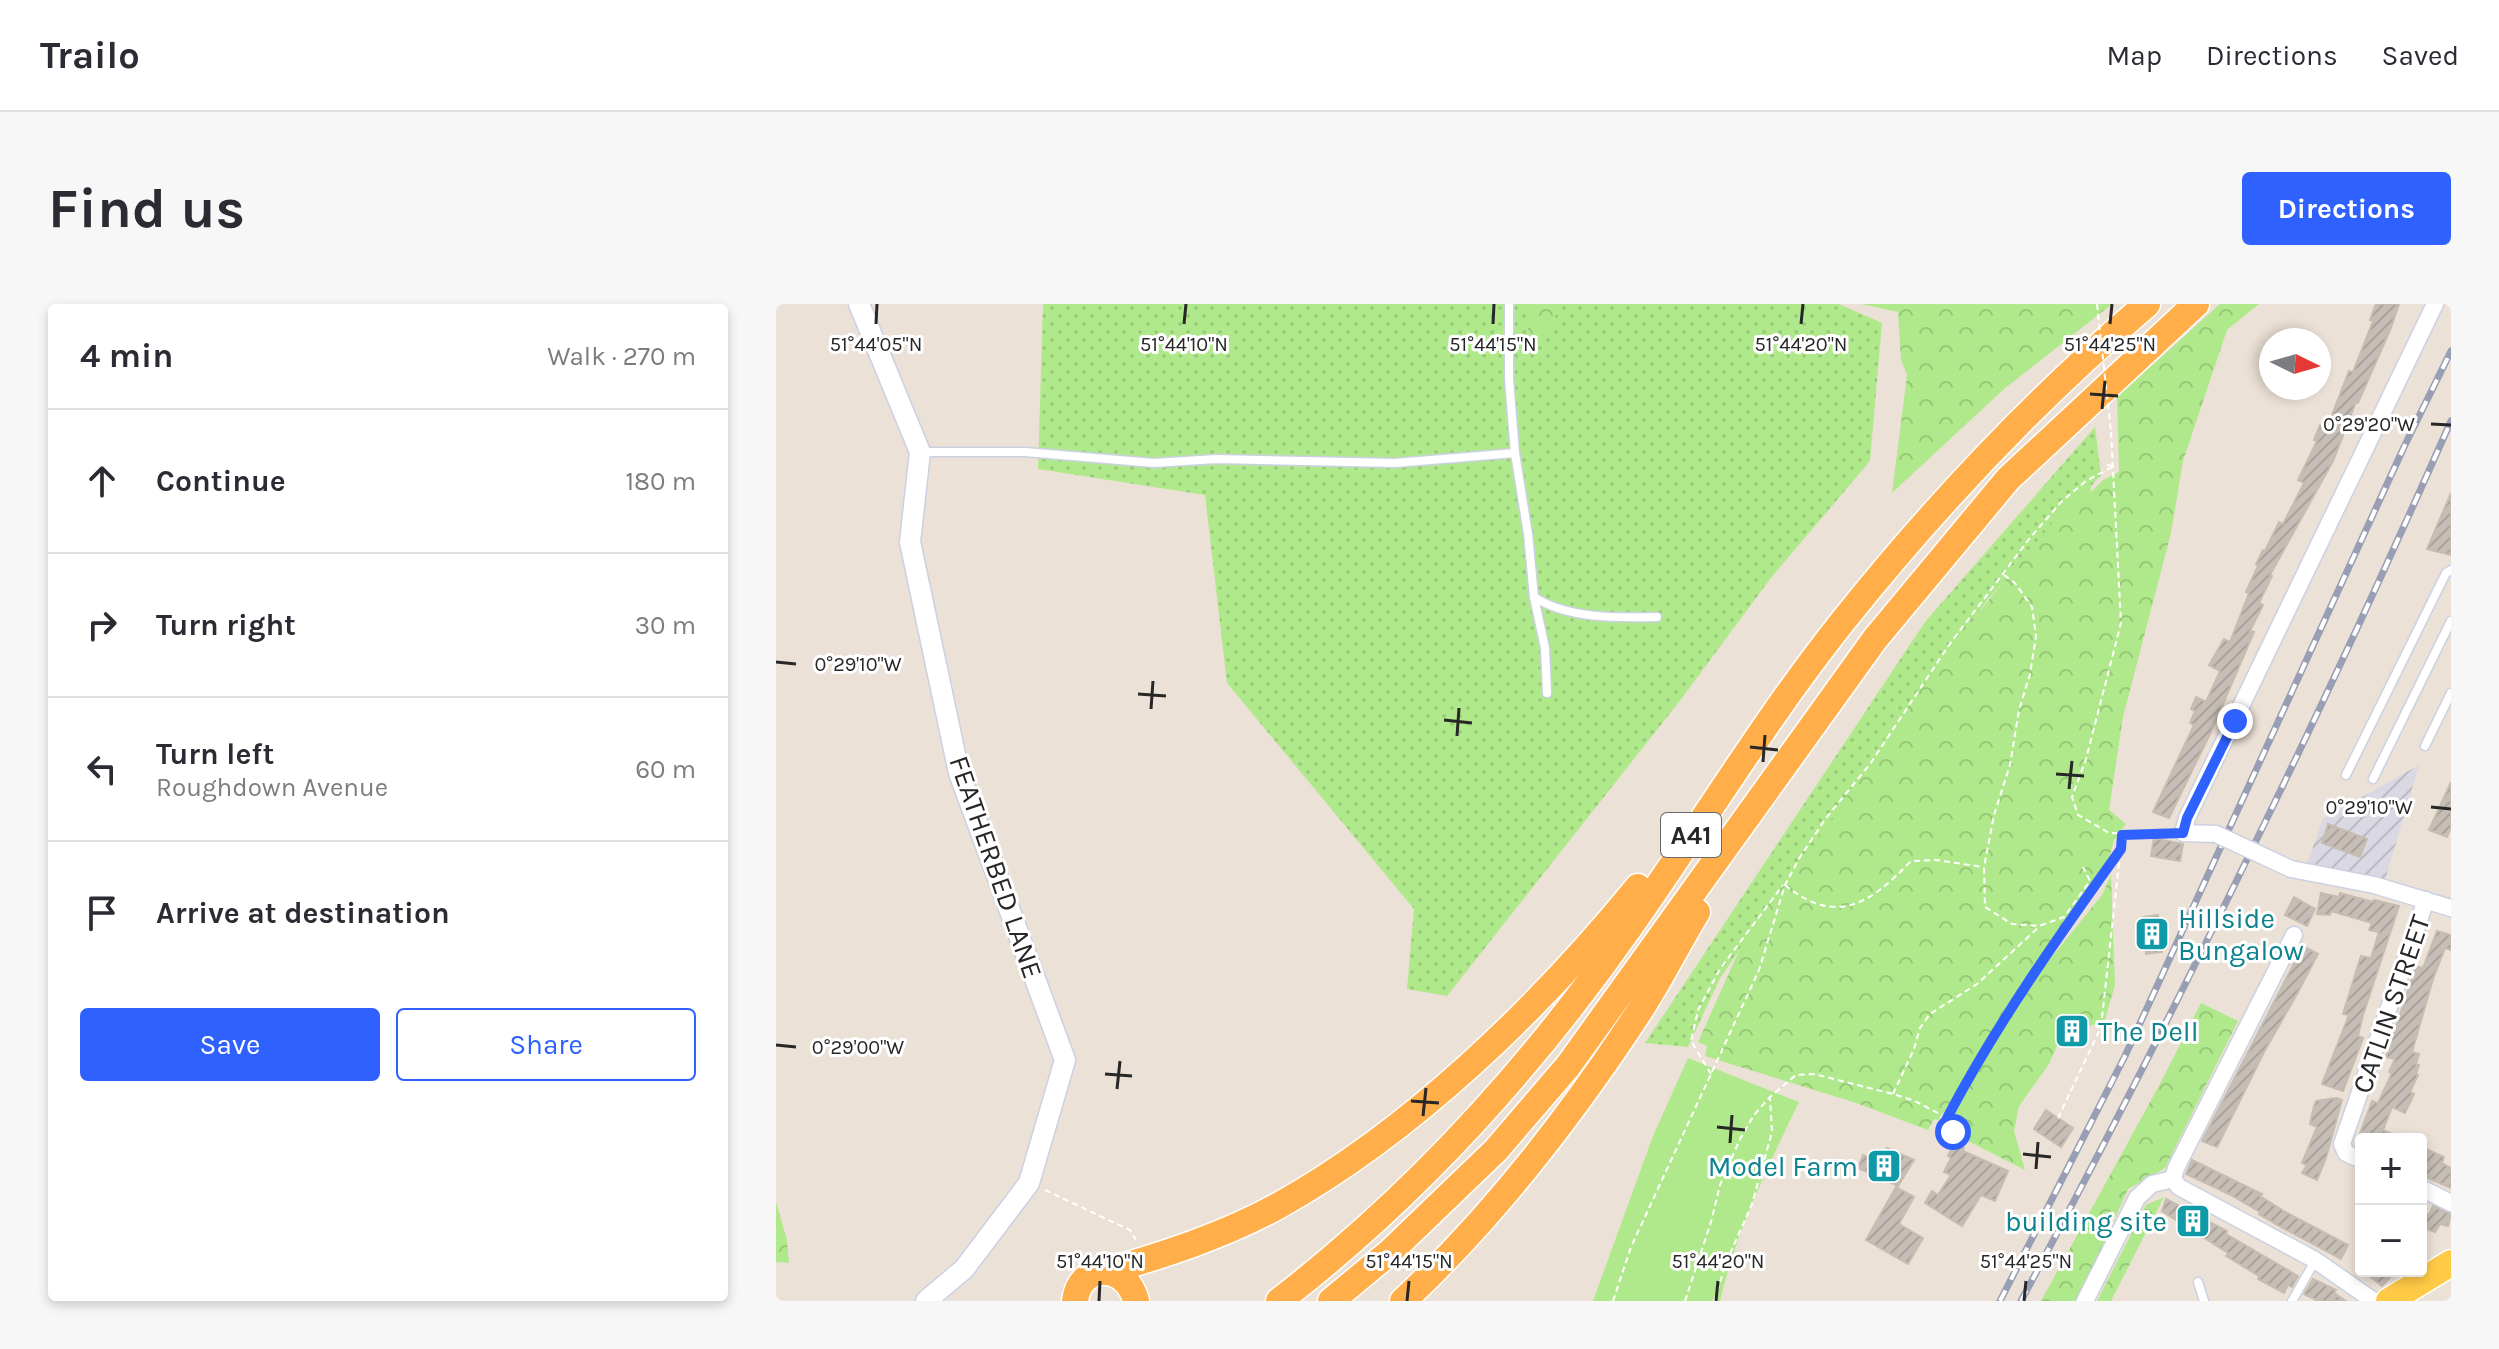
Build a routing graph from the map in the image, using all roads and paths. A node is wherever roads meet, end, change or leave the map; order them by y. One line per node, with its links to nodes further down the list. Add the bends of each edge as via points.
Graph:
1 (859, 304): 7 (street, FEATHERBED LANE)
2 (1509, 304): 8 (lane)
3 (2097, 304): 10 (path, bridge)
4 (2147, 304): 21 (highway, A41, via 1964,479 1842,623)
5 (2196, 304): 22 (highway, A41, via 2008,479 1875,639)
6 (2435, 304): 23 (street)
7 (920, 452): 8 (lane, via 1025,452 1154,463 1395,463); 41 (street, FEATHERBED LANE, via 910,542 959,773 1065,1060)
8 (1515, 453): 13 (lane)
9 (2107, 465): 10 (path)
10 (2114, 466): 12 (path, via 2062,501); 24 (path, via 2121,623 2072,797 2078,815)
11 (2451, 570): 19 (lane)
12 (2003, 575): 26 (path, via 2032,607 2036,636); 28 (path, via 1826,818)
13 (1534, 597): 14 (lane, via 1561,610); 16 (lane, via 1545,648)
14 (1657, 617)
15 (2451, 621): 20 (lane)
16 (1547, 693)
17 (2451, 693): 18 (lane)
18 (2425, 746)
19 (2346, 775)
20 (2373, 779)
21 (1709, 810): 47 (highway, via 1672,846 1588,949 1516,1022 1383,1136 1275,1208); 52 (highway, A41, via 1564,1014 1475,1120 1427,1173)
22 (1740, 826): 53 (highway, A41, via 1568,1066 1496,1150); 54 (highway, via 1724,868 1596,1075 1503,1197)
23 (2183, 833): 24 (path); 29 (street, bridge, via 2216,834 2291,869)
24 (2122, 835): 25 (path)
25 (2121, 849): 36 (path, via 2034,971); 37 (path, via 2101,1027)
26 (1984, 867): 28 (path, via 1911,861 1869,899 1847,908 1804,901); 31 (path, via 1985,907 2012,924)
27 (2083, 867): 31 (path, via 2090,881 2064,917)
28 (1784, 885): 33 (path, via 1759,970); 33 (path, via 1720,969 1698,1010 1691,1041)
29 (2426, 900): 30 (street); 39 (street, CATLIN STREET, via 2342,1144)
30 (2451, 908)
31 (2039, 926): 34 (path, via 1977,984 1930,1014)
32 (2294, 935): 40 (street)
33 (1711, 1074): 55 (path, via 1631,1247)
34 (1893, 1094): 35 (path, via 1814,1074 1796,1075); 36 (path)
35 (1770, 1097): 56 (path, via 1740,1139 1720,1185); 57 (path, via 1772,1132 1752,1204)
36 (1947, 1118): 38 (path)
37 (2058, 1118)
38 (1954, 1143)
39 (2353, 1156)
40 (2173, 1179): 45 (street); 58 (street, via 2152,1184 2137,1198)
41 (1029, 1183): 44 (path); 50 (street, FEATHERBED LANE, via 964,1269)
42 (2427, 1191): 43 (street)
43 (2451, 1203)
44 (1130, 1230)
45 (2315, 1260): 60 (lane); 61 (street)
46 (2451, 1263): 62 (main road)
47 (1105, 1272): 49 (highway, via 1086,1278); 51 (highway, via 1121,1275 1132,1285)
48 (2198, 1282): 59 (lane)
49 (1074, 1300)
50 (926, 1301)
51 (1136, 1301)
52 (1279, 1301)
53 (1331, 1301)
54 (1403, 1301)
55 (1613, 1301)
56 (1685, 1301)
57 (1714, 1301)
58 (2085, 1301)
59 (2204, 1301)
60 (2292, 1301)
61 (2374, 1301)
62 (2389, 1301)

